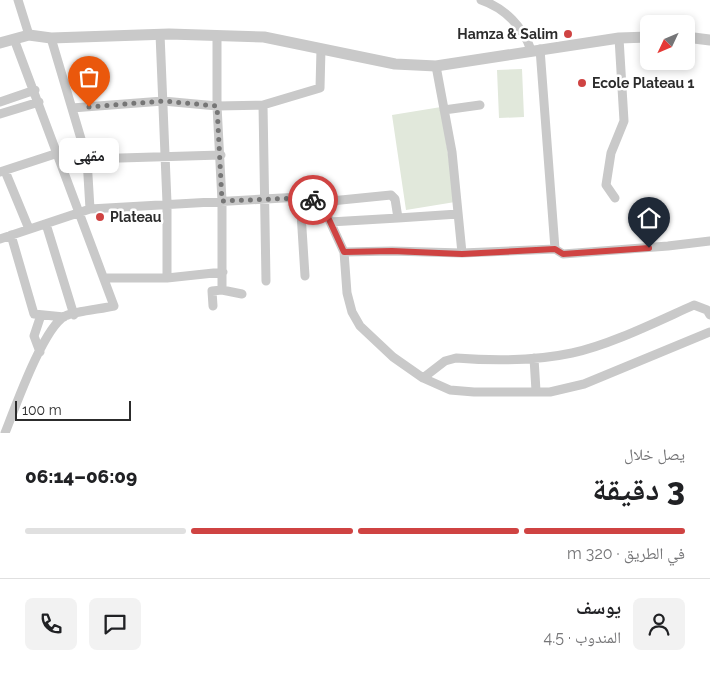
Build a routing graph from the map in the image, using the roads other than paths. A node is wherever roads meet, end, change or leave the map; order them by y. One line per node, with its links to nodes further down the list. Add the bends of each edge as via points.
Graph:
1 (18, 0): 4 (street)
2 (482, 0): 14 (street, via 505,12)
3 (160, 34): 5 (street); 7 (street); 17 (street)
4 (29, 35): 7 (street); 9 (street)
5 (217, 36): 13 (street, via 264,37); 22 (street)
6 (640, 37): 8 (street)
7 (51, 38): 23 (street)
8 (618, 38): 14 (street); 33 (street, via 624,121 611,153 606,185)
9 (14, 39): 12 (street); 16 (street)
10 (695, 39): 11 (street)
11 (710, 40)
12 (0, 43)
13 (321, 49): 15 (street, via 395,64); 20 (street, via 320,88)
14 (536, 50): 15 (street); 47 (street)
15 (436, 66): 24 (street)
16 (35, 90): 18 (street); 19 (street)
17 (163, 101): 22 (street); 23 (street); 27 (street)
18 (0, 102)
19 (39, 102): 25 (street); 26 (street)
20 (263, 105): 22 (street); 31 (street)
21 (480, 105): 24 (street)
22 (217, 106): 28 (street)
23 (72, 108): 29 (street)
24 (444, 110): 39 (street)
25 (0, 114)
26 (58, 153): 30 (street); 38 (street)
27 (165, 155): 28 (street); 29 (street); 36 (street)
28 (221, 155): 34 (street)
29 (87, 158): 37 (street)
30 (3, 172): 43 (street)
31 (265, 198): 32 (street); 34 (street); 54 (street)
32 (300, 198): 35 (street); 51 (street)
33 (615, 198)
34 (222, 201): 36 (street); 50 (street)
35 (321, 202): 40 (street, via 391,195 395,199); 41 (street)
36 (167, 203): 37 (street); 53 (street)
37 (90, 208): 38 (street)
38 (80, 212): 42 (street); 52 (street)
39 (458, 214): 40 (street); 49 (street)
40 (398, 218): 41 (street)
41 (330, 222): 48 (street)
42 (46, 224): 43 (street); 60 (street)
43 (29, 229): 44 (street)
44 (11, 236): 45 (street); 58 (street, via 34,314)
45 (0, 239)
46 (710, 241): 47 (street, via 563,254)
47 (555, 249): 49 (street)
48 (344, 252): 49 (street); 64 (street, via 347,292 360,326 393,357)
49 (462, 254)
50 (223, 272): 53 (street); 55 (street)
51 (305, 276)
52 (104, 278): 53 (street); 60 (street, via 114,306)
53 (167, 278)
54 (266, 281)
55 (222, 290): 56 (street); 57 (street, via 212,291)
56 (242, 294)
57 (213, 306)
58 (41, 315): 60 (street); 62 (street, via 34,336)
59 (710, 315): 63 (street, via 708,310 694,305 573,353)
60 (69, 316): 62 (street, via 47,337)
61 (710, 332): 65 (street, via 584,384 550,392)
62 (40, 352): 66 (street)
63 (534, 358): 64 (street, via 456,358 445,361); 65 (street)
64 (423, 378): 65 (street, via 450,390)
65 (536, 391)
66 (5, 433)

